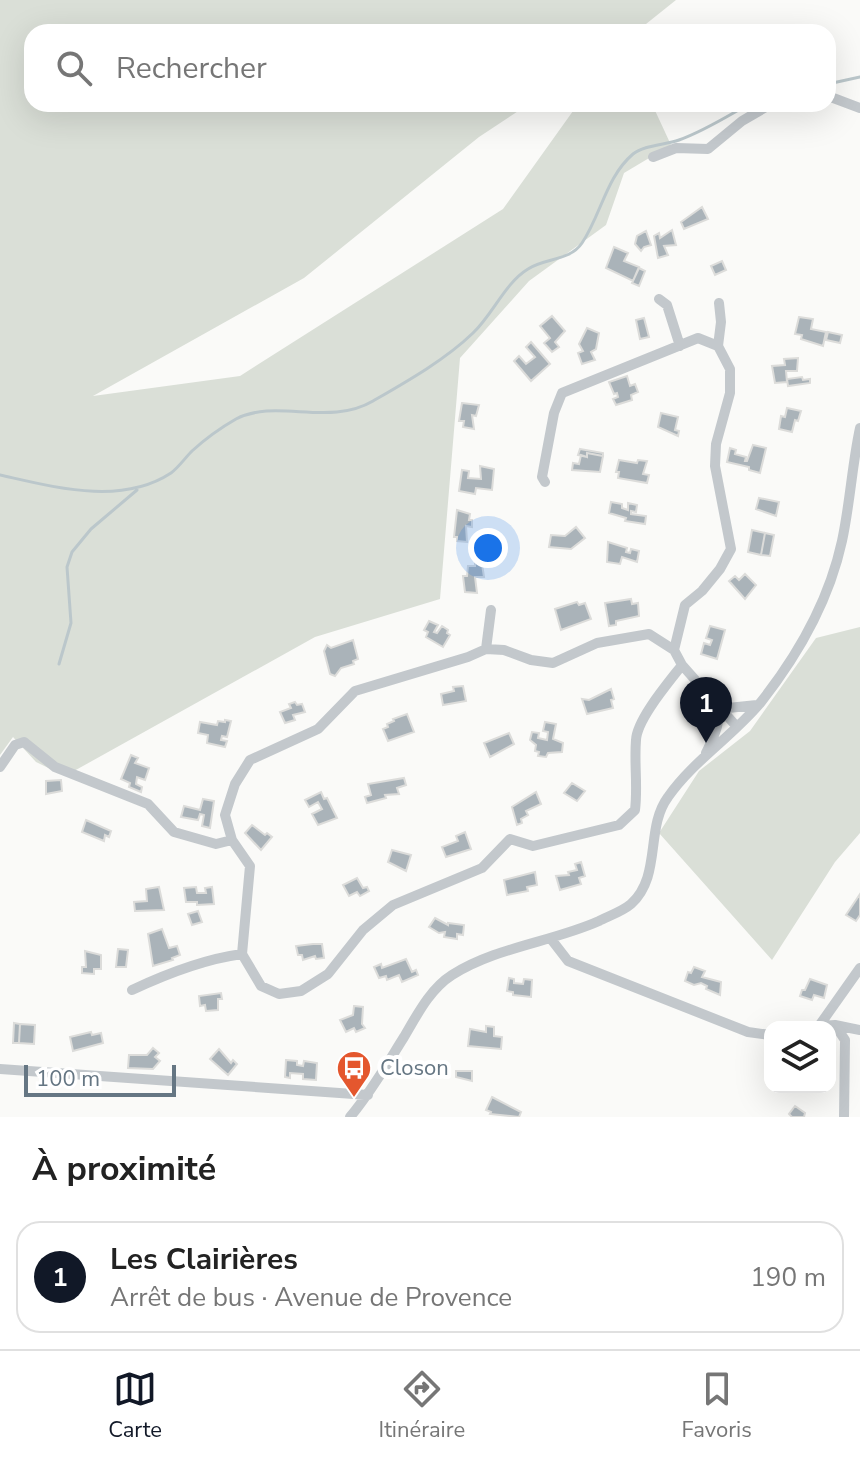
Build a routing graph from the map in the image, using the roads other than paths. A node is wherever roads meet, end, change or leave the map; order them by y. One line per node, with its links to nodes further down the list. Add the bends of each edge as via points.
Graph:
1 (836, 99): 2 (street)
2 (860, 108)
3 (757, 112): 4 (street, via 708,149 676,148)
4 (653, 157)
5 (659, 299): 7 (street, via 667,305)
6 (719, 303): 8 (street)
7 (680, 346): 8 (street, via 698,338); 10 (street, via 562,393 554,413)
8 (718, 346): 13 (street, via 730,369 730,393 715,466 731,549 702,591 685,605)
9 (860, 428): 16 (street, via 842,542 822,603 795,657)
10 (545, 482)
11 (491, 610): 12 (street)
12 (486, 649): 13 (street, via 553,663 597,643 649,634); 20 (street, via 355,691 318,729 250,760 227,806)
13 (674, 650): 14 (street)
14 (682, 665): 15 (street); 22 (street, via 635,737 635,810 619,825 533,846 510,839 482,868 393,905 363,930 328,974 301,991 279,994 261,986)
15 (716, 702): 16 (street, via 728,708); 17 (street); 18 (street, via 718,728)
16 (759, 704): 17 (street)
17 (737, 727): 18 (street)
18 (704, 756): 21 (street, via 666,799 647,881 631,904)
19 (0, 767): 20 (street, via 15,745 24,742 55,767 148,804 174,832 216,844)
20 (232, 840): 22 (street, via 250,866)
21 (551, 939): 29 (street, via 568,961); 31 (street, via 476,962 449,977 428,999)
22 (242, 954): 24 (street)
23 (860, 968): 25 (street)
24 (132, 990)
25 (823, 1021)
26 (836, 1025): 28 (street)
27 (836, 1026): 33 (street, via 845,1040)
28 (860, 1030)
29 (764, 1034)
30 (0, 1069): 31 (street)
31 (368, 1095): 32 (street)
32 (350, 1117)
33 (844, 1117)

